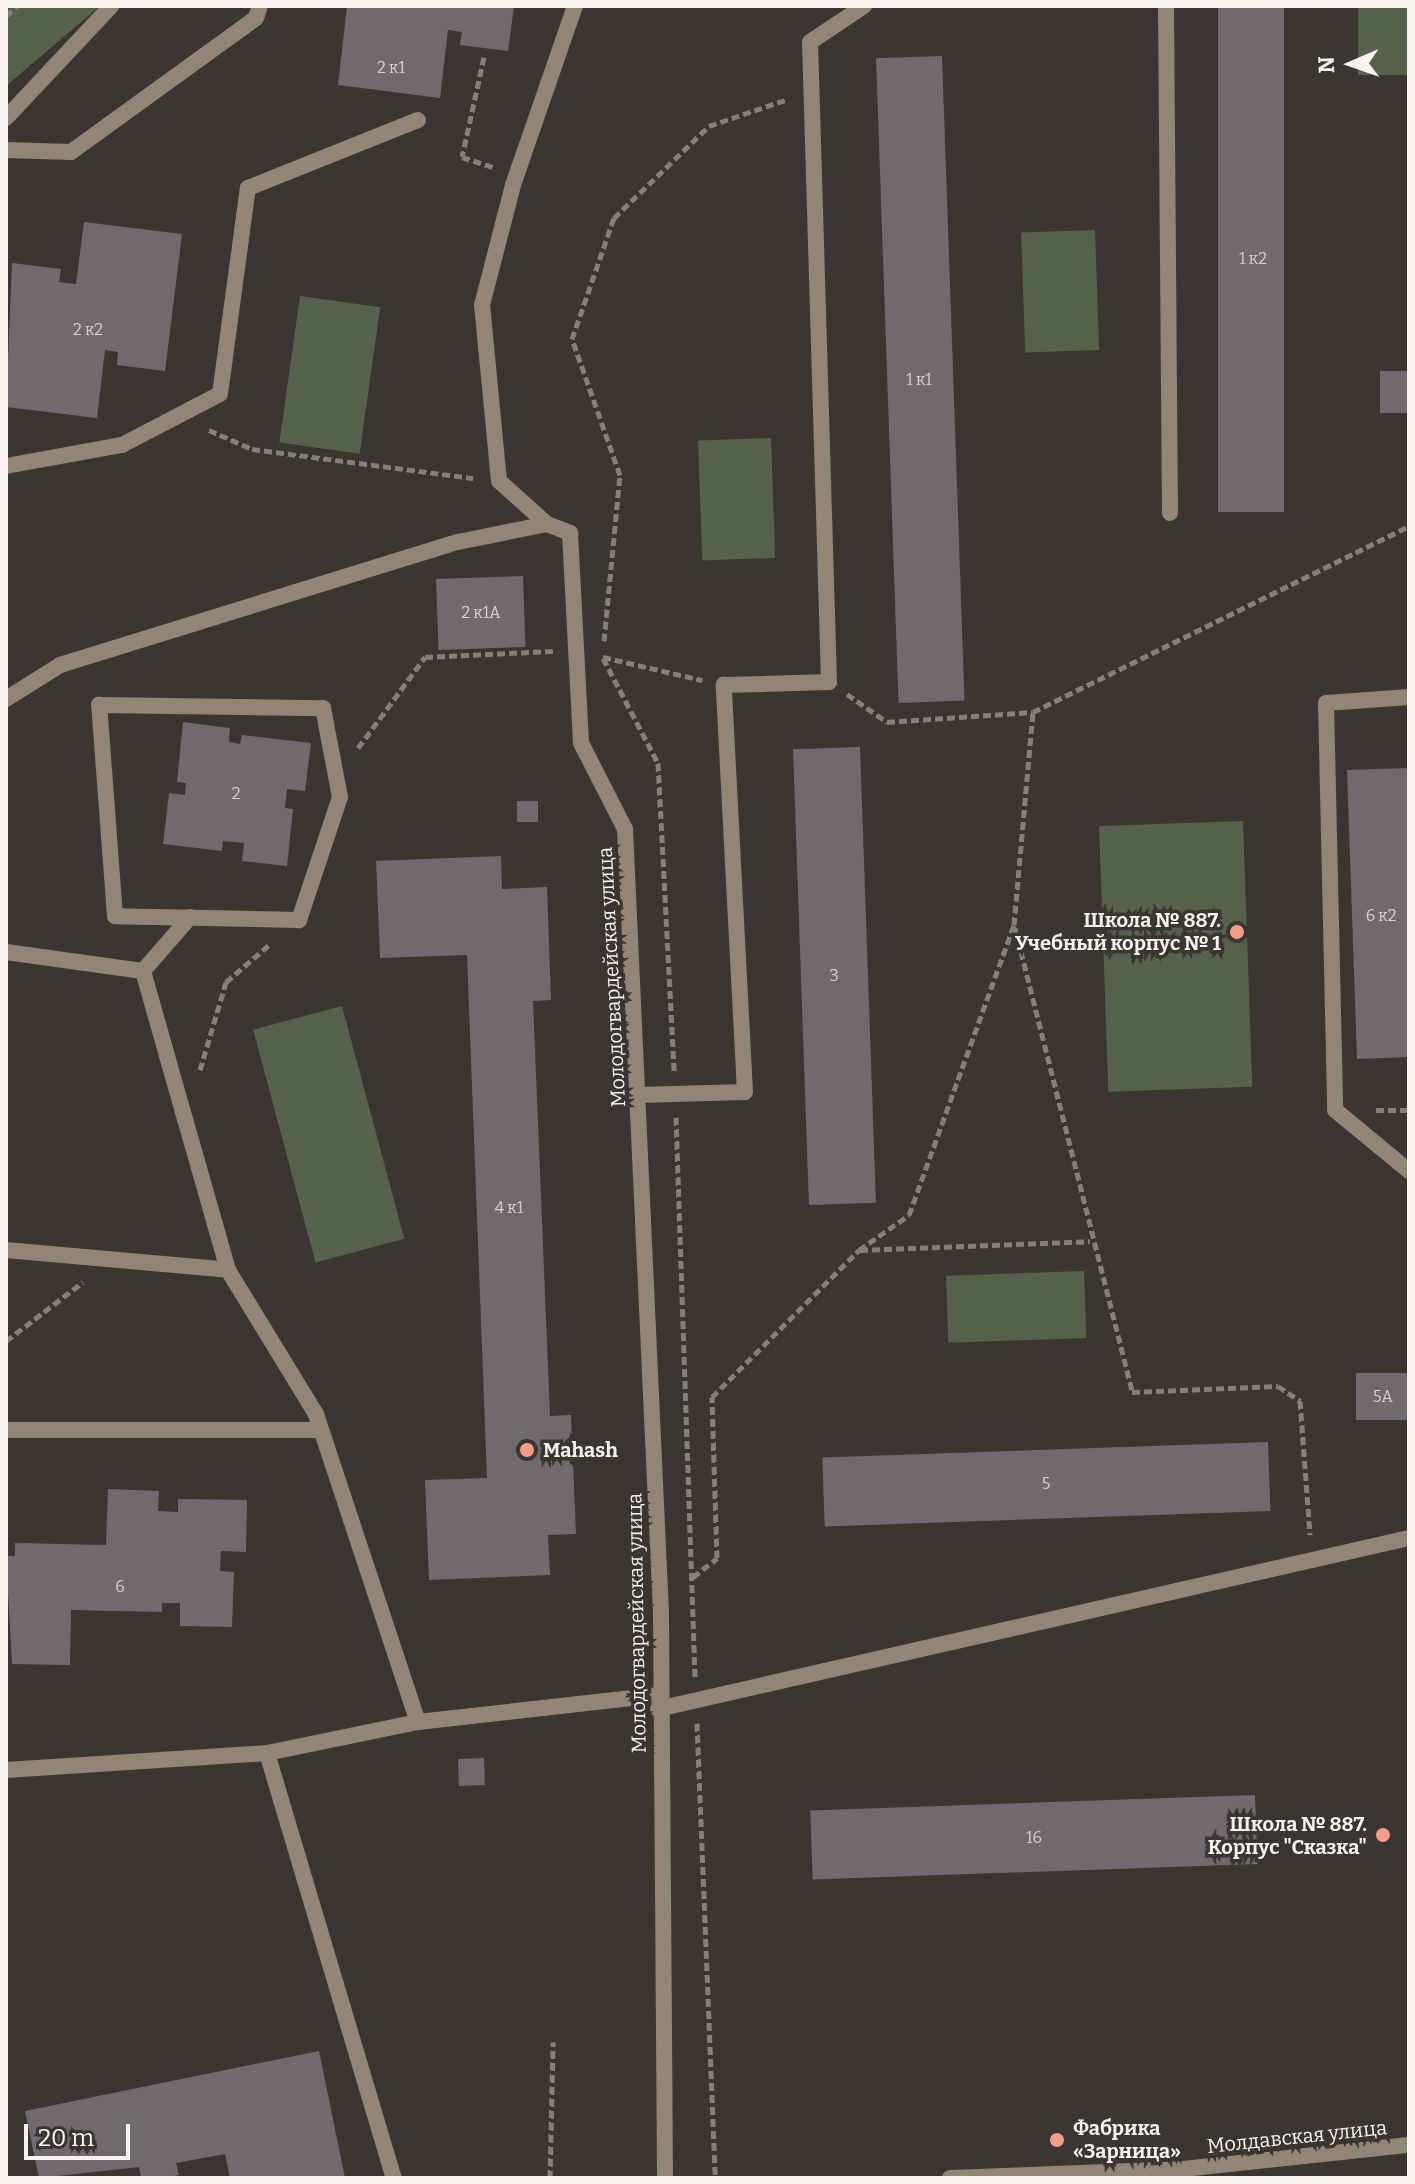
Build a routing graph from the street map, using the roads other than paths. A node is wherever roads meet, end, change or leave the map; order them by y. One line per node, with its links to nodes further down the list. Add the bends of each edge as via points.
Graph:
1 (111, 6): 6 (street)
2 (260, 6): 8 (street, via 256,18 71,152)
3 (575, 6): 11 (street, via 513,185 482,305 499,481)
4 (864, 6): 17 (street, via 810,42 829,682 724,685 745,1092)
5 (1166, 6): 10 (street)
6 (6, 118)
7 (418, 120): 9 (street, via 248,188 220,394 122,445)
8 (6, 150)
9 (6, 466)
10 (1170, 513)
11 (547, 524): 13 (street, via 458,542 60,665); 17 (street, Молодогвардейская улица, via 570,533 581,743 625,829)
12 (1409, 697): 18 (street, via 1326,703 1335,1110)
13 (6, 699)
14 (190, 917): 14 (street, via 115,916 99,705 323,708 340,797 299,920); 16 (street)
15 (6, 952): 16 (street)
16 (143, 971): 20 (street)
17 (638, 1095): 24 (street, Молодогвардейская улица)
18 (1409, 1171)
19 (6, 1250): 20 (street)
20 (228, 1270): 22 (street)
21 (6, 1430): 22 (street)
22 (321, 1430): 25 (street)
23 (1409, 1538): 24 (street)
24 (658, 1702): 25 (street); 31 (street, Молодогвардейская улица)
25 (418, 1722): 26 (street)
26 (267, 1753): 27 (street); 30 (street)
27 (6, 1770)
28 (1409, 2145): 29 (street, Молдавская улица)
29 (1184, 2174): 32 (street, Молдавская улица)
30 (394, 2178)
31 (665, 2178)
32 (950, 2178)

